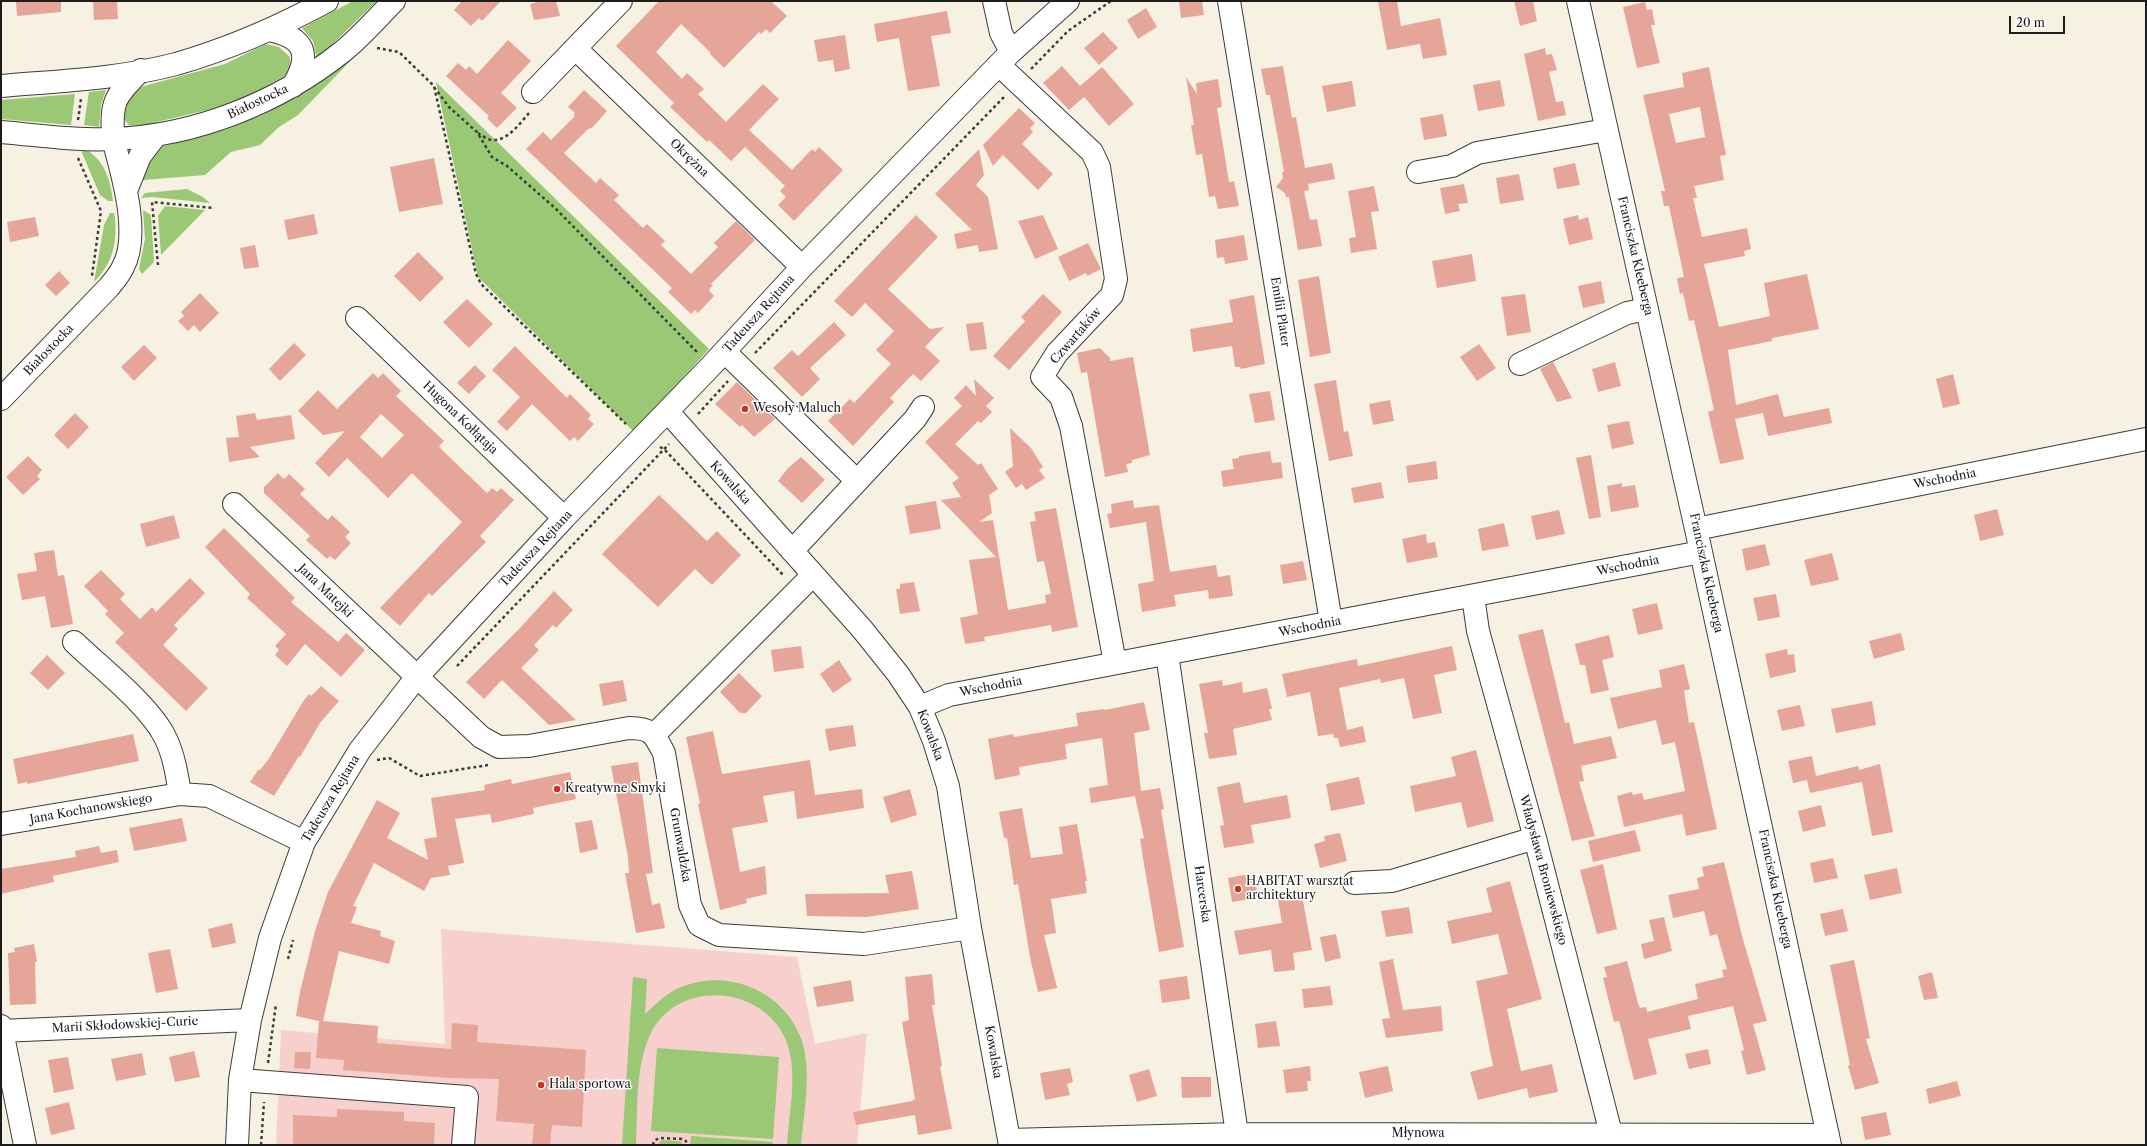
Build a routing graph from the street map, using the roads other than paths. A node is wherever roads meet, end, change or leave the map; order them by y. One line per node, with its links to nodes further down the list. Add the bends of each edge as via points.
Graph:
1 (327, 1): 8 (street)
2 (394, 1): 13 (street, Białostocka, via 343,51)
3 (621, 1): 9 (street)
4 (994, 1): 10 (street)
5 (1068, 1): 10 (street, Tadeusza Rejtana)
6 (1229, 1): 38 (street, Emilii Plater)
7 (1578, 1): 15 (street, Franciszka Kleeberga)
8 (268, 30): 11 (street, via 207,54 175,64); 13 (street, via 284,33 295,39 303,50 304,64)
9 (576, 48): 14 (street); 21 (street, Okrężna)
10 (1005, 58): 21 (street, Tadeusza Rejtana); 41 (street, Czwartaków, via 1018,83 1092,152 1099,167 1116,279 1112,295 1057,353 1042,377 1061,397 1071,426)
11 (141, 70): 12 (street, via 80,79); 18 (street, Białostocka, via 121,91 113,106)
12 (1, 86)
13 (293, 86): 17 (street, Białostocka, via 230,116)
14 (533, 92)
15 (1606, 130): 19 (street, via 1477,153 1452,166); 22 (street, Franciszka Kleeberga)
16 (1, 132): 18 (street)
17 (156, 135): 18 (street); 20 (street, Białostocka, via 140,156)
18 (113, 139): 20 (street, Białostocka)
19 (1418, 172)
20 (126, 191): 26 (street, Białostocka, via 130,243 124,267 109,287)
21 (802, 267): 24 (street, Tadeusza Rejtana)
22 (1647, 309): 25 (street, via 1627,313); 33 (street, Franciszka Kleeberga)
23 (357, 318): 32 (street, Hugona Kołłątaja)
24 (718, 359): 28 (street, Tadeusza Rejtana); 30 (street, via 741,368)
25 (1520, 364)
26 (1, 399)
27 (923, 407): 30 (street, via 915,419)
28 (668, 412): 32 (street, Tadeusza Rejtana); 34 (street, Kowalska)
29 (2146, 439): 33 (street, Wschodnia)
30 (857, 481): 34 (street)
31 (234, 504): 42 (street, Jana Matejki)
32 (564, 518): 42 (street, Tadeusza Rejtana)
33 (1696, 529): 35 (street, Franciszka Kleeberga)
34 (792, 551): 36 (street, Kowalska)
35 (1701, 552): 37 (street, Wschodnia); 56 (street, Franciszka Kleeberga)
36 (807, 581): 43 (street, Kowalska, via 862,629 898,674); 44 (street)
37 (1473, 596): 38 (street, Wschodnia); 47 (street, Władysława Broniewskiego, via 1478,631)
38 (1331, 622): 40 (street, Wschodnia)
39 (74, 642): 45 (street, via 152,716 166,738)
40 (1167, 654): 41 (street, Wschodnia); 54 (street, Harcerska)
41 (1115, 663): 43 (street, Wschodnia, via 949,695)
42 (416, 678): 44 (street, via 480,737 499,747 529,746 629,728 643,728); 48 (street, Tadeusza Rejtana, via 360,750)
43 (920, 707): 50 (street, Kowalska, via 948,786)
44 (654, 735): 50 (street, Grunwaldzka, via 664,753 690,905 699,925 719,935 864,944)
45 (180, 794): 46 (street, Jana Kochanowskiego); 48 (street, Jana Kochanowskiego, via 209,796)
46 (1, 824)
47 (1535, 838): 49 (street, via 1392,881); 55 (street, Władysława Broniewskiego)
48 (304, 842): 51 (street, Tadeusza Rejtana, via 270,938)
49 (1354, 883)
50 (970, 928): 57 (street, Kowalska)
51 (250, 1020): 52 (street, Marii Skłodowskiej-Curie); 53 (street, Tadeusza Rejtana)
52 (1, 1030): 58 (street)
53 (240, 1080): 59 (street, Tadeusza Rejtana); 60 (street, via 467,1097)
54 (1237, 1134): 55 (street, Młynowa); 57 (street, Młynowa)
55 (1613, 1140): 56 (street, Młynowa)
56 (1829, 1140)
57 (1009, 1142)
58 (25, 1145)
59 (237, 1145)
60 (463, 1145)

